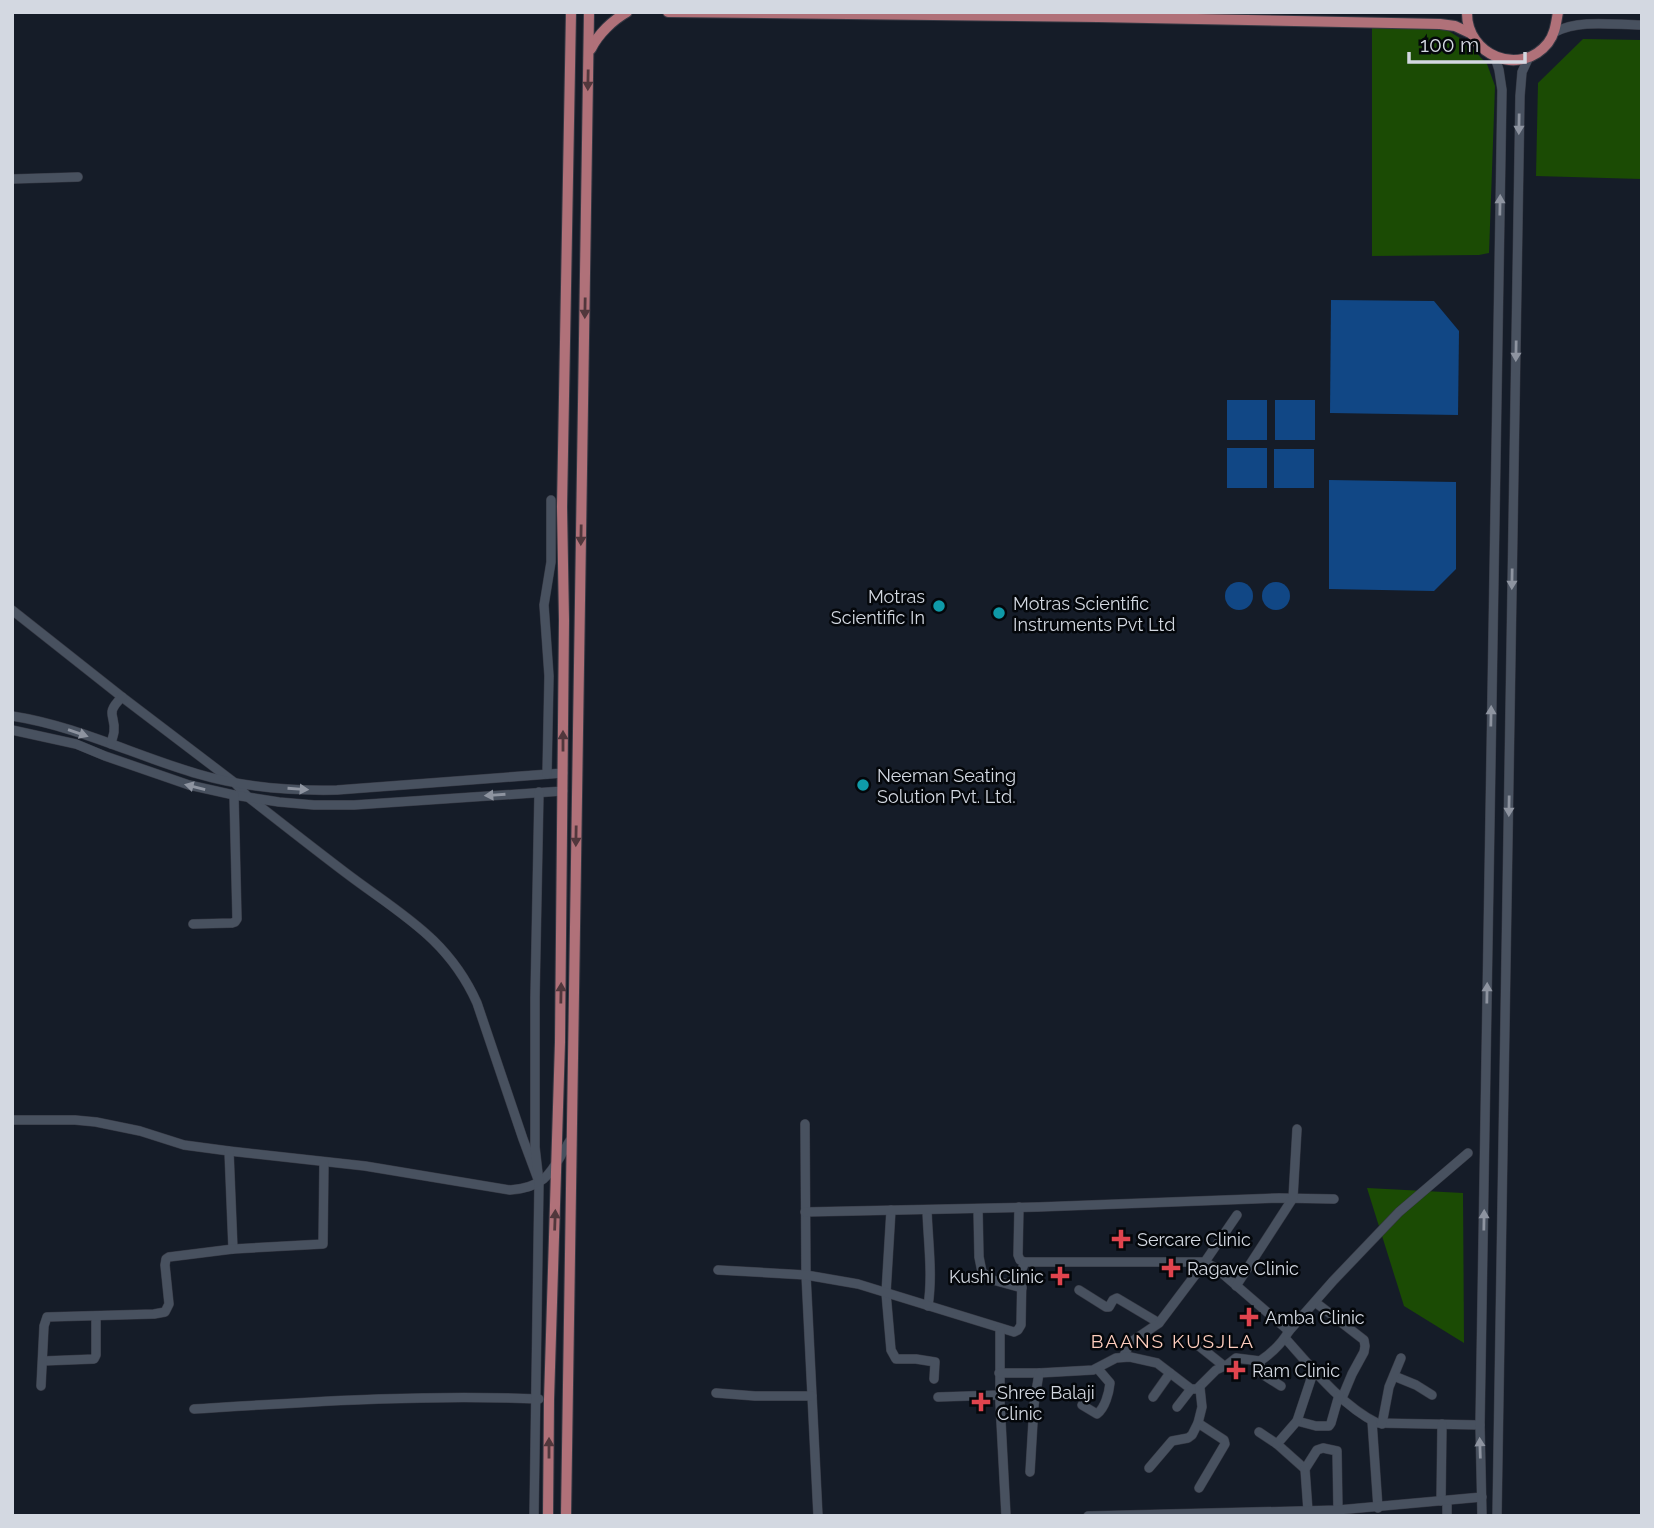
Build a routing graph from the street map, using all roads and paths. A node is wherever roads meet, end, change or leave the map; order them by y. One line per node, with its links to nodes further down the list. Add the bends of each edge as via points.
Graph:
1 (571, 12): 16 (main road)
2 (589, 12): 10 (main road)
3 (628, 12): 10 (main road, via 595,40)
4 (668, 12): 9 (main road, via 1440,24)
5 (1467, 12): 9 (main road)
6 (1558, 12): 8 (main road)
7 (1642, 25): 8 (street, via 1583,24)
8 (1555, 32): 12 (main road, via 1549,43)
9 (1470, 33): 11 (main road)
10 (589, 55): 17 (main road, one-way to 17)
11 (1494, 57): 12 (main road, via 1512,61); 78 (street, one-way to 11, via 1502,90)
12 (1529, 57): 79 (street, one-way to 79, via 1522,72 1519,109)
13 (78, 177): 14 (street)
14 (12, 179)
15 (551, 500): 24 (street, via 551,562 544,605 549,676)
16 (562, 507): 17 (main road); 23 (main road, one-way to 16)
17 (582, 507): 32 (main road, one-way to 32)
18 (12, 610): 19 (street)
19 (122, 697): 22 (street, via 112,711); 25 (street)
20 (12, 716): 22 (street, one-way to 22)
21 (12, 730): 28 (street, one-way to 21, via 170,780 76,744)
22 (111, 744): 25 (street)
23 (563, 773): 24 (street); 26 (main road)
24 (547, 774): 25 (street, one-way to 24, via 337,790)
25 (235, 783): 29 (street)
26 (563, 791): 27 (street); 31 (main road, one-way to 26)
27 (539, 792): 29 (street, one-way to 29, via 333,806); 41 (street, via 535,1147)
28 (234, 795): 29 (street); 30 (street, via 237,919)
29 (248, 797): 41 (street, via 423,929 445,951 477,1003)
30 (193, 924)
31 (559, 1106): 32 (main road); 39 (main road)
32 (573, 1106): 36 (main road)
33 (12, 1120): 37 (street, via 96,1122 184,1145)
34 (804, 1124): 48 (street)
35 (1297, 1129): 42 (street)
36 (573, 1136): 39 (street); 115 (main road)
37 (229, 1151): 40 (street); 50 (street)
38 (1468, 1153): 59 (street, via 1399,1212)
39 (557, 1160): 41 (street); 91 (main road, one-way to 39)
40 (324, 1162): 41 (street, via 495,1188 519,1189); 50 (street, via 323,1244)
41 (539, 1182): 90 (street)
42 (1293, 1198): 43 (street); 44 (street); 55 (street)
43 (1334, 1199)
44 (1019, 1207): 45 (street); 51 (street, via 1018,1255)
45 (978, 1209): 47 (street); 56 (street, via 982,1272)
46 (891, 1210): 47 (street); 48 (street); 58 (street)
47 (927, 1210): 60 (street)
48 (805, 1212): 54 (street)
49 (1237, 1215): 52 (street)
50 (233, 1249): 61 (street, via 166,1259 169,1304 165,1312)
51 (1024, 1262): 52 (street); 56 (street)
52 (1204, 1262): 55 (street); 62 (street)
53 (718, 1270): 54 (street)
54 (806, 1275): 58 (street); 86 (street)
55 (1236, 1286): 64 (street)
56 (1022, 1289): 63 (street, via 1020,1329)
57 (1079, 1290): 62 (street, via 1105,1307 1117,1298)
58 (887, 1293): 60 (street); 77 (street, via 891,1350 896,1359 935,1362)
59 (1315, 1302): 64 (street); 88 (street, via 1364,1340 1364,1352)
60 (928, 1306): 63 (street)
61 (96, 1316): 68 (street, via 47,1317); 68 (street, via 94,1359)
62 (1159, 1323): 66 (street, via 1131,1342)
63 (1000, 1329): 73 (street)
64 (1287, 1335): 69 (street); 72 (street)
65 (1199, 1346): 70 (street)
66 (1123, 1357): 71 (street); 75 (street, via 1157,1363)
67 (1401, 1358): 76 (street)
68 (43, 1361): 80 (street)
69 (1260, 1361): 70 (street, via 1238,1357); 81 (street, via 1262,1374)
70 (1224, 1366): 82 (street)
71 (1098, 1369): 74 (street); 92 (street, via 1110,1386 1101,1411 1097,1414)
72 (1314, 1370): 88 (street); 95 (street)
73 (999, 1373): 74 (street); 84 (street)
74 (1039, 1373): 105 (street)
75 (1170, 1373): 82 (street); 87 (street)
76 (1394, 1376): 85 (street); 98 (street)
77 (934, 1378)
78 (1481, 1378): 79 (street); 100 (street)
79 (1500, 1378): 121 (street)
80 (41, 1386)
81 (1281, 1386)
82 (1195, 1388): 93 (street); 97 (street, via 1202,1407)
83 (716, 1393): 86 (street)
84 (1000, 1395): 89 (street); 117 (street)
85 (1432, 1395)
86 (812, 1396): 116 (street)
87 (1153, 1396)
88 (1340, 1396): 95 (street, via 1329,1426); 96 (street)
89 (938, 1397)
90 (536, 1399): 91 (street); 94 (street, via 449,1396); 113 (street)
91 (549, 1400): 114 (main road, one-way to 91)
92 (1082, 1405)
93 (1177, 1407)
94 (194, 1409)
95 (1297, 1421): 102 (street)
96 (1372, 1421): 98 (street); 109 (street)
97 (1198, 1423): 103 (street, via 1190,1437 1172,1441); 106 (street, via 1225,1444)
98 (1382, 1423): 99 (street)
99 (1443, 1424): 100 (street); 108 (street)
100 (1480, 1425): 107 (street, one-way to 100)
101 (1259, 1432): 102 (street)
102 (1277, 1444): 104 (street)
103 (1149, 1468)
104 (1305, 1469): 110 (street, via 1321,1448 1337,1451); 111 (street)
105 (1030, 1472)
106 (1199, 1488)
107 (1482, 1497): 108 (street); 120 (street)
108 (1444, 1501): 109 (street); 119 (street)
109 (1378, 1508): 110 (street)
110 (1338, 1510): 111 (street)
111 (1307, 1512): 112 (street)
112 (1257, 1514): 118 (street)
113 (534, 1516)
114 (548, 1516)
115 (566, 1516)
116 (818, 1516)
117 (1006, 1516)
118 (1088, 1516)
119 (1447, 1516)
120 (1482, 1516)
121 (1497, 1516)

